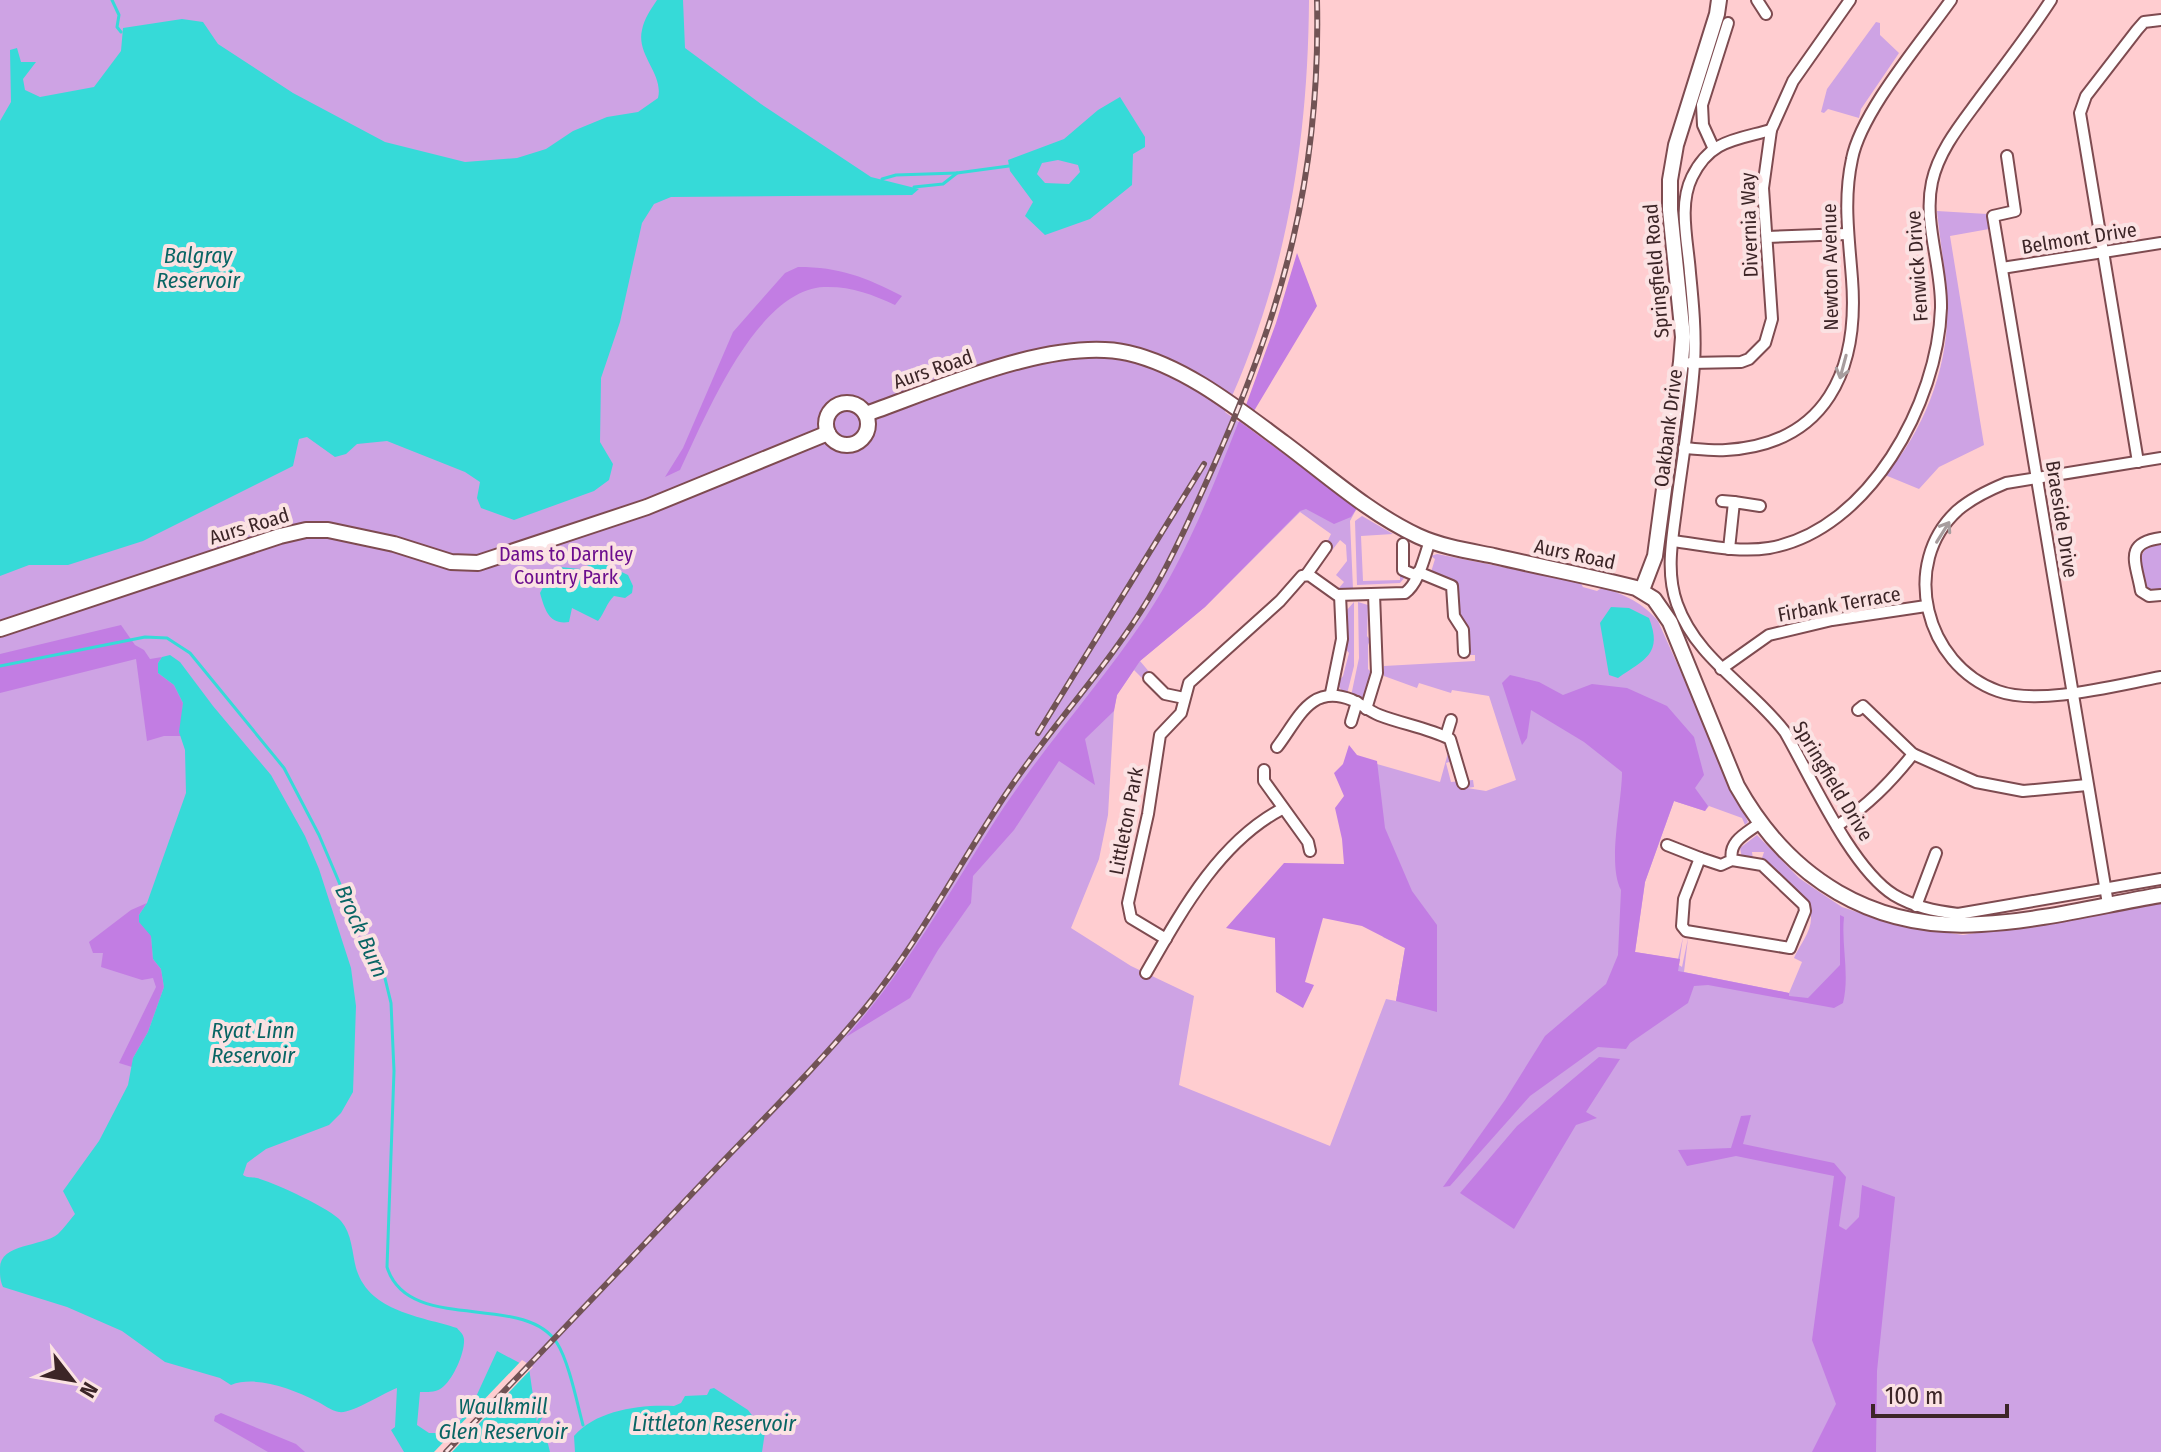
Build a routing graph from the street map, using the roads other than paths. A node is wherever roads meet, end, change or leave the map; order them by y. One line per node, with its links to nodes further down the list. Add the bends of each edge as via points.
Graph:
1 (1719, 0): 17 (street, Springfield Road, via 1676,145 1669,192)
2 (1757, 0): 6 (street)
3 (1850, 0): 9 (street, Divernia Way, via 1793,81)
4 (1951, 0): 12 (street, Newton Avenue, via 1860,134 1848,179)
5 (2051, 0): 32 (street, Fenwick Drive, via 1949,141 1936,168 1930,207 1940,279 1938,340 1923,396 1901,440 1863,491 1820,530 1767,548)
6 (1766, 14)
7 (2161, 20): 15 (street, via 2144,22 2082,103)
8 (1728, 23): 10 (street, via 1729,38 1702,105 1703,125)
9 (1771, 130): 10 (street); 13 (street, Divernia Way, via 1763,188)
10 (1713, 147): 17 (street, Oakbank Drive, via 1691,179 1685,213 1693,306)
11 (2007, 156): 16 (street, Braeside Drive, via 2015,211 1993,216)
12 (1847, 234): 13 (street); 20 (street, Newton Avenue, one-way to 20, via 1853,317 1845,365 1831,397 1807,421 1770,441 1726,450)
13 (1767, 237): 17 (street, Divernia Way, via 1772,319 1765,343 1741,362)
14 (2161, 243): 15 (street, Belmont Drive)
15 (2104, 250): 16 (street, Belmont Drive); 22 (street)
16 (2002, 268): 23 (street, Braeside Drive)
17 (1688, 362): 20 (street, Oakbank Drive); 35 (street, Springfield Road, via 1655,556)
18 (866, 414): 19 (street, Aurs Road, via 865,435 853,444 839,443); 19 (street, Aurs Road, via 851,402 838,404 828,414); 28 (street, Aurs Road, via 1017,361 1096,350 1128,353 1161,364 1205,389 1385,518)
19 (828, 433): 40 (street, Aurs Road, via 647,507 488,561 451,562 337,531 306,530)
20 (1684, 448): 29 (street, Oakbank Drive)
21 (2161, 458): 22 (street)
22 (2138, 462): 23 (street)
23 (2037, 477): 39 (street, one-way to 23, via 1931,553 1958,511 2006,483); 45 (street, Braeside Drive)
24 (1722, 501): 25 (street)
25 (1734, 502): 26 (street); 32 (street)
26 (1760, 506)
27 (2161, 538): 38 (street, via 2146,540 2134,552 2141,591)
28 (1430, 541): 34 (street); 35 (street, Aurs Road)
29 (1673, 541): 32 (street, Fenwick Drive); 42 (street, Springfield Drive, via 1670,566 1676,602 1696,640)
30 (1403, 544): 34 (street, via 1403,570)
31 (1326, 547): 33 (street, Littleton Park)
32 (1729, 549)
33 (1307, 574): 37 (street); 47 (street, Littleton Park, via 1189,683)
34 (1418, 574): 36 (street, via 1405,593); 41 (street, via 1452,586)
35 (1642, 590): 59 (street, via 1670,622 1737,786)
36 (1374, 594): 37 (street); 48 (street, via 1377,673)
37 (1340, 595): 46 (street, via 1342,639)
38 (2161, 595)
39 (1926, 606): 42 (street, Firbank Terrace, via 1769,635); 45 (street, via 1952,659 1982,684 2034,697)
40 (0, 629)
41 (1464, 652)
42 (1721, 669): 60 (street, Springfield Drive, via 1785,732)
43 (2161, 677): 45 (street)
44 (1149, 678): 47 (street, via 1165,694)
45 (2071, 692): 57 (street, Braeside Drive)
46 (1331, 693): 48 (street); 53 (street, via 1313,701)
47 (1184, 698): 71 (street, Littleton Park, via 1181,713 1160,735 1128,903 1131,918)
48 (1362, 706): 51 (street); 52 (street)
49 (1858, 710): 54 (street, via 1863,706)
50 (1451, 720): 52 (street)
51 (1351, 722)
52 (1446, 736): 56 (street)
53 (1277, 747)
54 (1913, 754): 57 (street, via 1992,787 2023,791); 60 (street, via 1865,807)
55 (1264, 770): 58 (street, via 1264,781)
56 (1463, 783)
57 (2087, 785): 67 (street, Braeside Drive)
58 (1282, 809): 62 (street); 71 (street, via 1258,822 1208,873)
59 (1760, 823): 65 (street, via 1733,844); 69 (street, via 1820,883 1872,910 1905,919 1983,924)
60 (1837, 826): 70 (street, Springfield Drive, via 1882,885)
61 (1667, 845): 64 (street)
62 (1310, 851)
63 (1936, 853): 70 (street)
64 (1700, 858): 65 (street, via 1721,865); 65 (street, via 1684,899 1681,921 1686,931 1790,948 1804,905 1762,865)
65 (1732, 860)
66 (2161, 879): 67 (street)
67 (2105, 889): 69 (street, Braeside Drive); 70 (street, Springfield Drive, via 1958,914)
68 (2161, 895): 69 (street)
69 (2108, 904)
70 (1916, 906)
71 (1166, 939): 72 (street)
72 (1146, 973)

